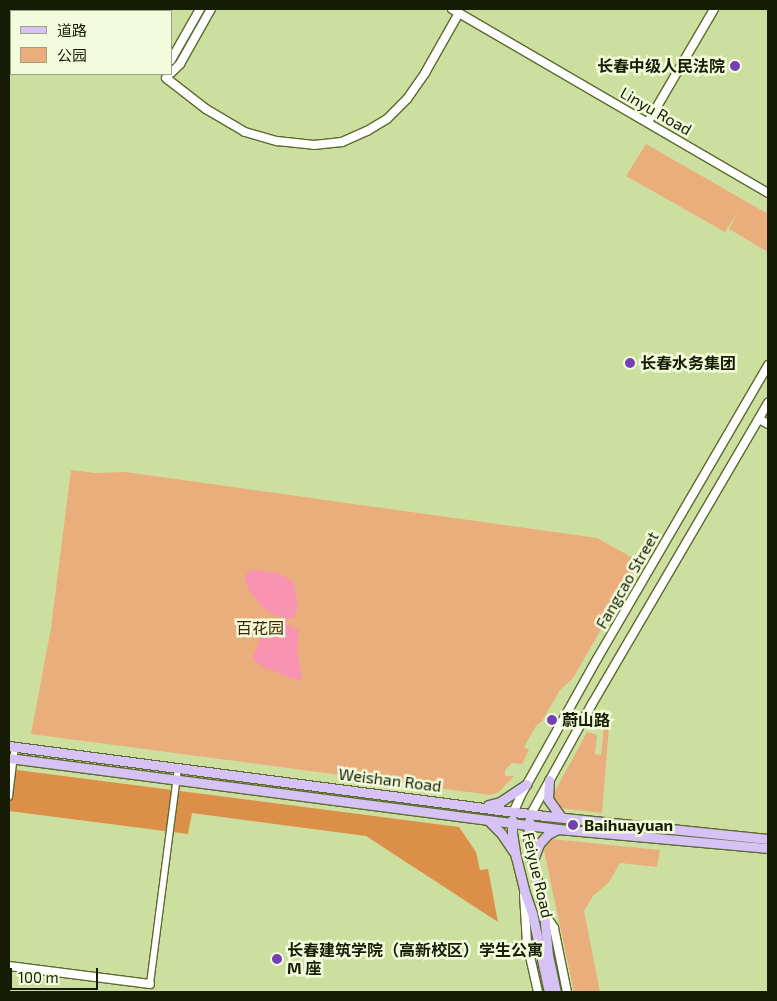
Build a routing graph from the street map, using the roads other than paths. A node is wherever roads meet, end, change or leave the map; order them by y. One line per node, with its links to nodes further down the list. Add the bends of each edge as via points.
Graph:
1 (200, 9): 6 (street)
2 (211, 9): 7 (street, via 180,64)
3 (452, 9): 5 (street, Linyu Road)
4 (714, 9): 9 (street)
5 (460, 13): 8 (street, via 407,99 386,119 342,142 314,145 277,141 245,132 206,109); 9 (street, Linyu Road)
6 (172, 58)
7 (172, 72)
8 (169, 75)
9 (648, 122): 10 (street, Linyu Road)
10 (768, 193)
11 (768, 365): 15 (street, Fangcao Street)
12 (768, 403): 13 (street, Fangcao Street)
13 (759, 419): 14 (street); 16 (street, Fangcao Street)
14 (768, 424)
15 (583, 685): 16 (street); 22 (street, Fangcao Street)
16 (598, 693): 21 (street, Fangcao Street)
17 (12, 746): 18 (street); 19 (main road, Weishan Road)
18 (11, 759): 20 (main road, Weishan Road); 23 (street)
19 (178, 768): 20 (street); 24 (main road, Weishan Road)
20 (176, 780): 28 (main road, Weishan Road); 39 (street)
21 (549, 780): 26 (street, Fangcao Street); 27 (main road, via 548,799)
22 (527, 784): 24 (main road, via 500,802); 25 (street, Fangcao Street)
23 (9, 798)
24 (480, 806): 25 (main road, Weishan Road)
25 (514, 811): 26 (main road, Weishan Road); 29 (main road, Feiyue Road)
26 (531, 814): 27 (main road, Weishan Road); 30 (main road)
27 (560, 817): 32 (main road, Weishan Road)
28 (488, 820): 29 (main road, Weishan Road); 34 (main road, via 501,833)
29 (512, 823): 30 (main road, Weishan Road); 34 (main road, Feiyue Road)
30 (528, 825): 31 (main road, Weishan Road); 35 (main road, Feiyue Road)
31 (558, 829): 33 (main road, Weishan Road); 35 (main road, via 538,844)
32 (768, 839)
33 (768, 848)
34 (516, 857): 36 (main road, Feiyue Road)
35 (533, 860): 37 (main road, Feiyue Road)
36 (524, 890): 40 (street, via 527,943); 41 (main road, Feiyue Road)
37 (544, 913): 42 (main road, Feiyue Road); 43 (street, via 554,928)
38 (9, 966): 39 (street)
39 (150, 984)
40 (538, 992)
41 (549, 992)
42 (556, 992)
43 (567, 992)

